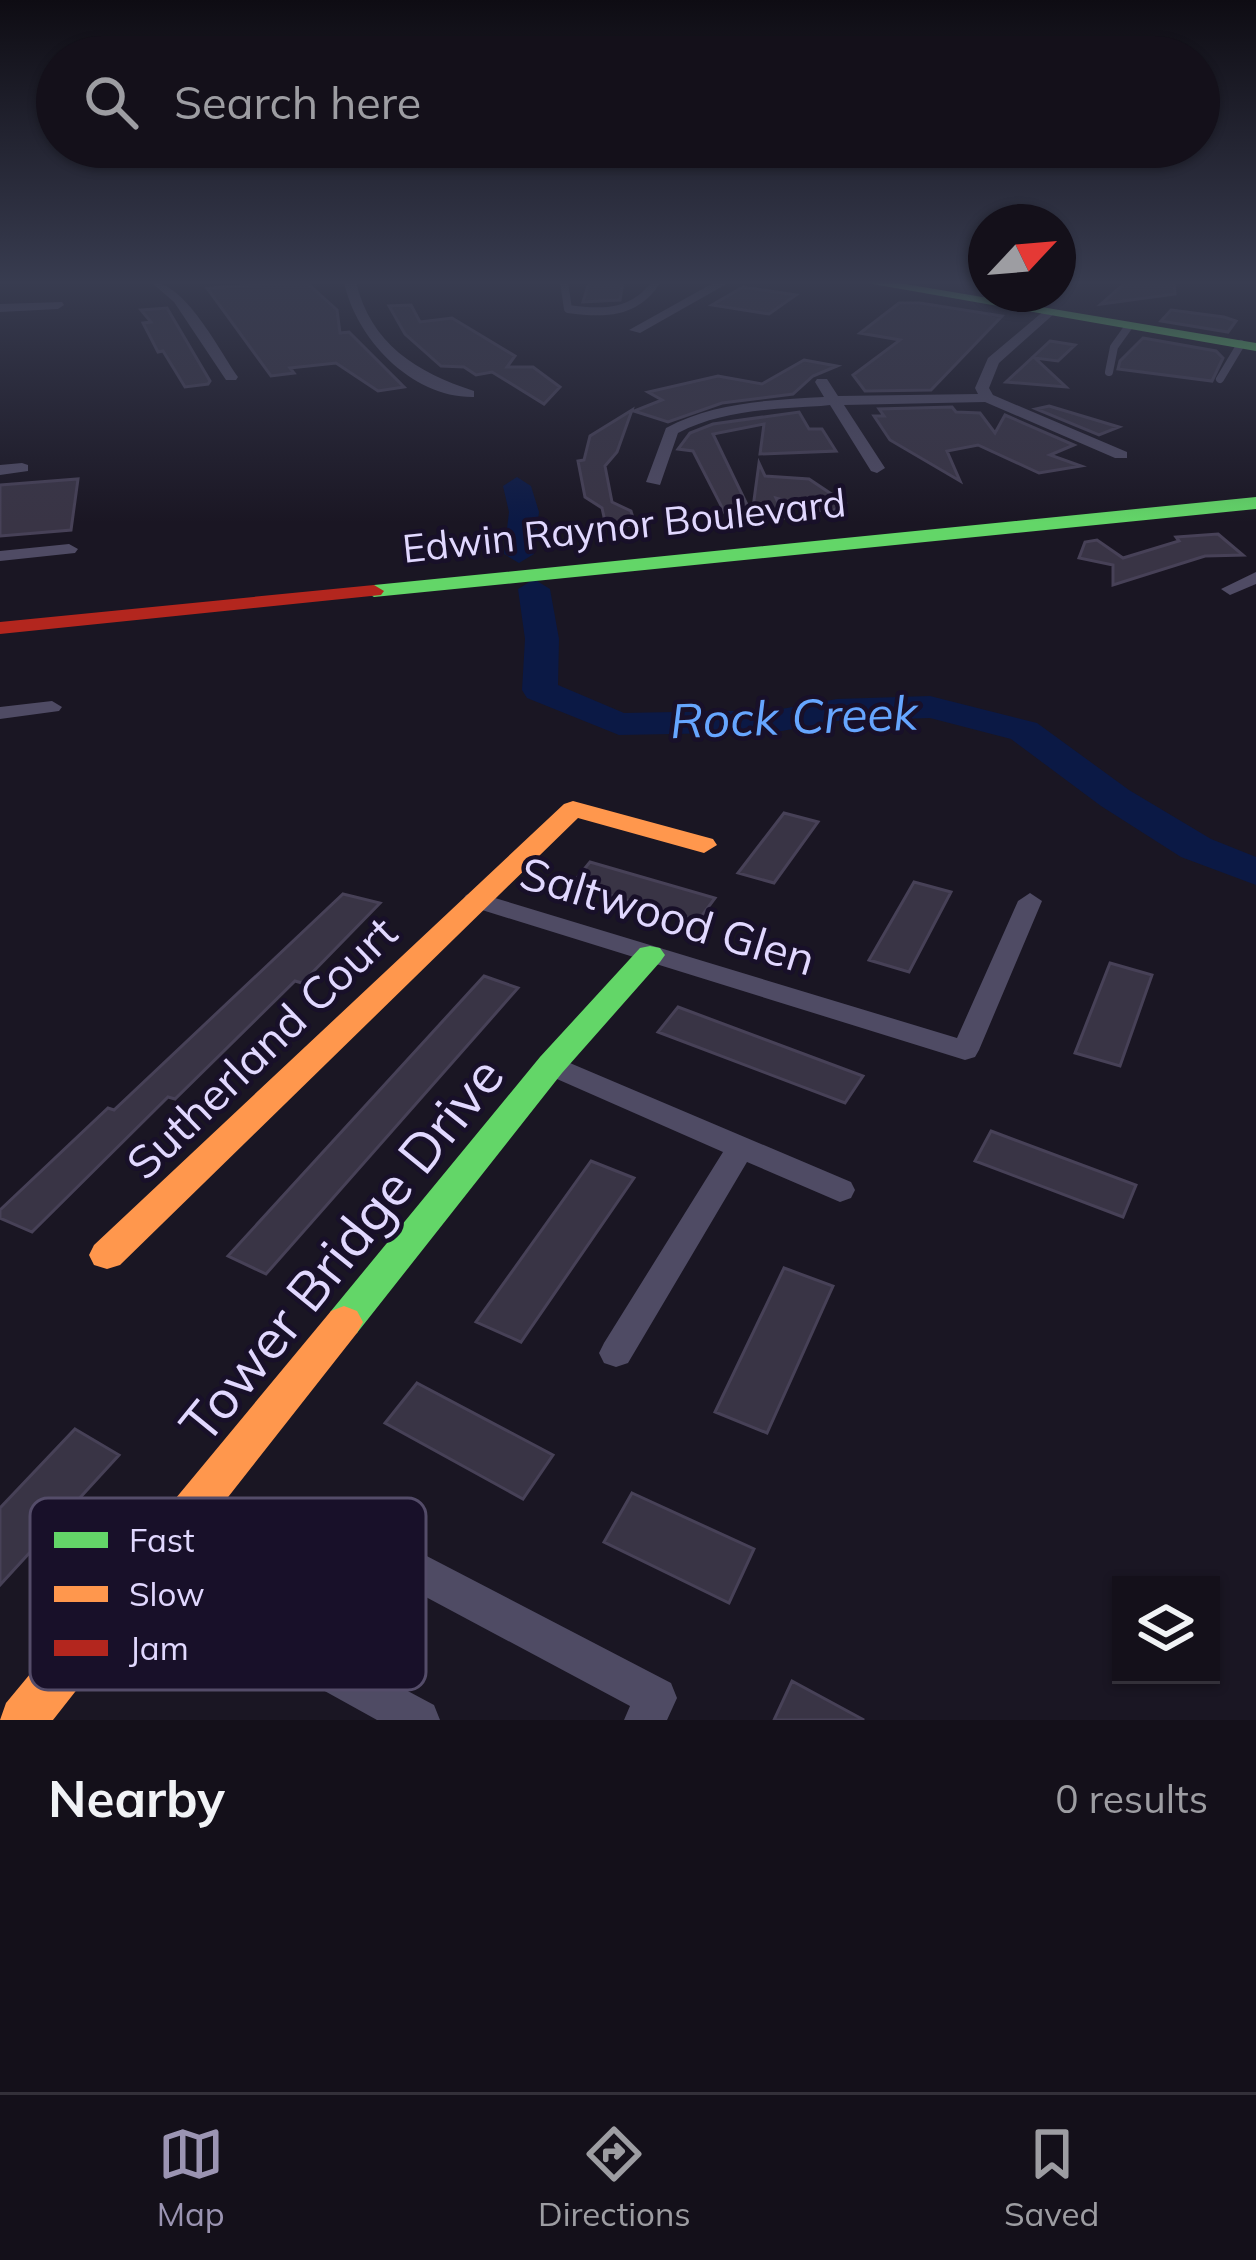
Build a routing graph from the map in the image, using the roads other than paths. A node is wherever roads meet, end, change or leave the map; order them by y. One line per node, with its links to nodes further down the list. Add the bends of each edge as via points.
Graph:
1 (222, 362): 7 (street)
2 (399, 362): 10 (street)
3 (992, 362): 11 (street, via 982,388)
4 (1111, 362): 6 (lane)
5 (1234, 362): 8 (lane)
6 (1109, 373)
7 (231, 376)
8 (1220, 379)
9 (822, 382): 12 (street)
10 (469, 394)
11 (987, 398): 12 (street); 13 (street)
12 (831, 403): 15 (street); 17 (street, via 743,409 678,424)
13 (1121, 454)
14 (22, 468): 16 (street)
15 (878, 468)
16 (0, 470)
17 (654, 482)
18 (1256, 502): 23 (street, Edwin Raynor Boulevard)
19 (69, 549): 20 (street)
20 (0, 556)
21 (1256, 577): 22 (street)
22 (1230, 589)
23 (0, 628)
24 (52, 707): 25 (street)
25 (0, 712)
26 (704, 845): 27 (street, Saltwood Glen, via 573,808)
27 (475, 900): 29 (street, Saltwood Glen); 33 (street, Sutherland Court)
28 (1030, 901): 29 (street, Saltwood Glen, via 965,1050)
29 (650, 955): 30 (street, Tower Bridge Drive)
30 (551, 1065): 31 (street); 35 (street, Tower Bridge Drive)
31 (740, 1149): 32 (street); 34 (street)
32 (841, 1190)
33 (106, 1255)
34 (616, 1354)
35 (202, 1498)
36 (426, 1577): 41 (street, via 656,1698)
37 (46, 1690): 39 (street, Tower Bridge Drive)
38 (364, 1690): 40 (street)
39 (22, 1720)
40 (419, 1720)
41 (645, 1720)

